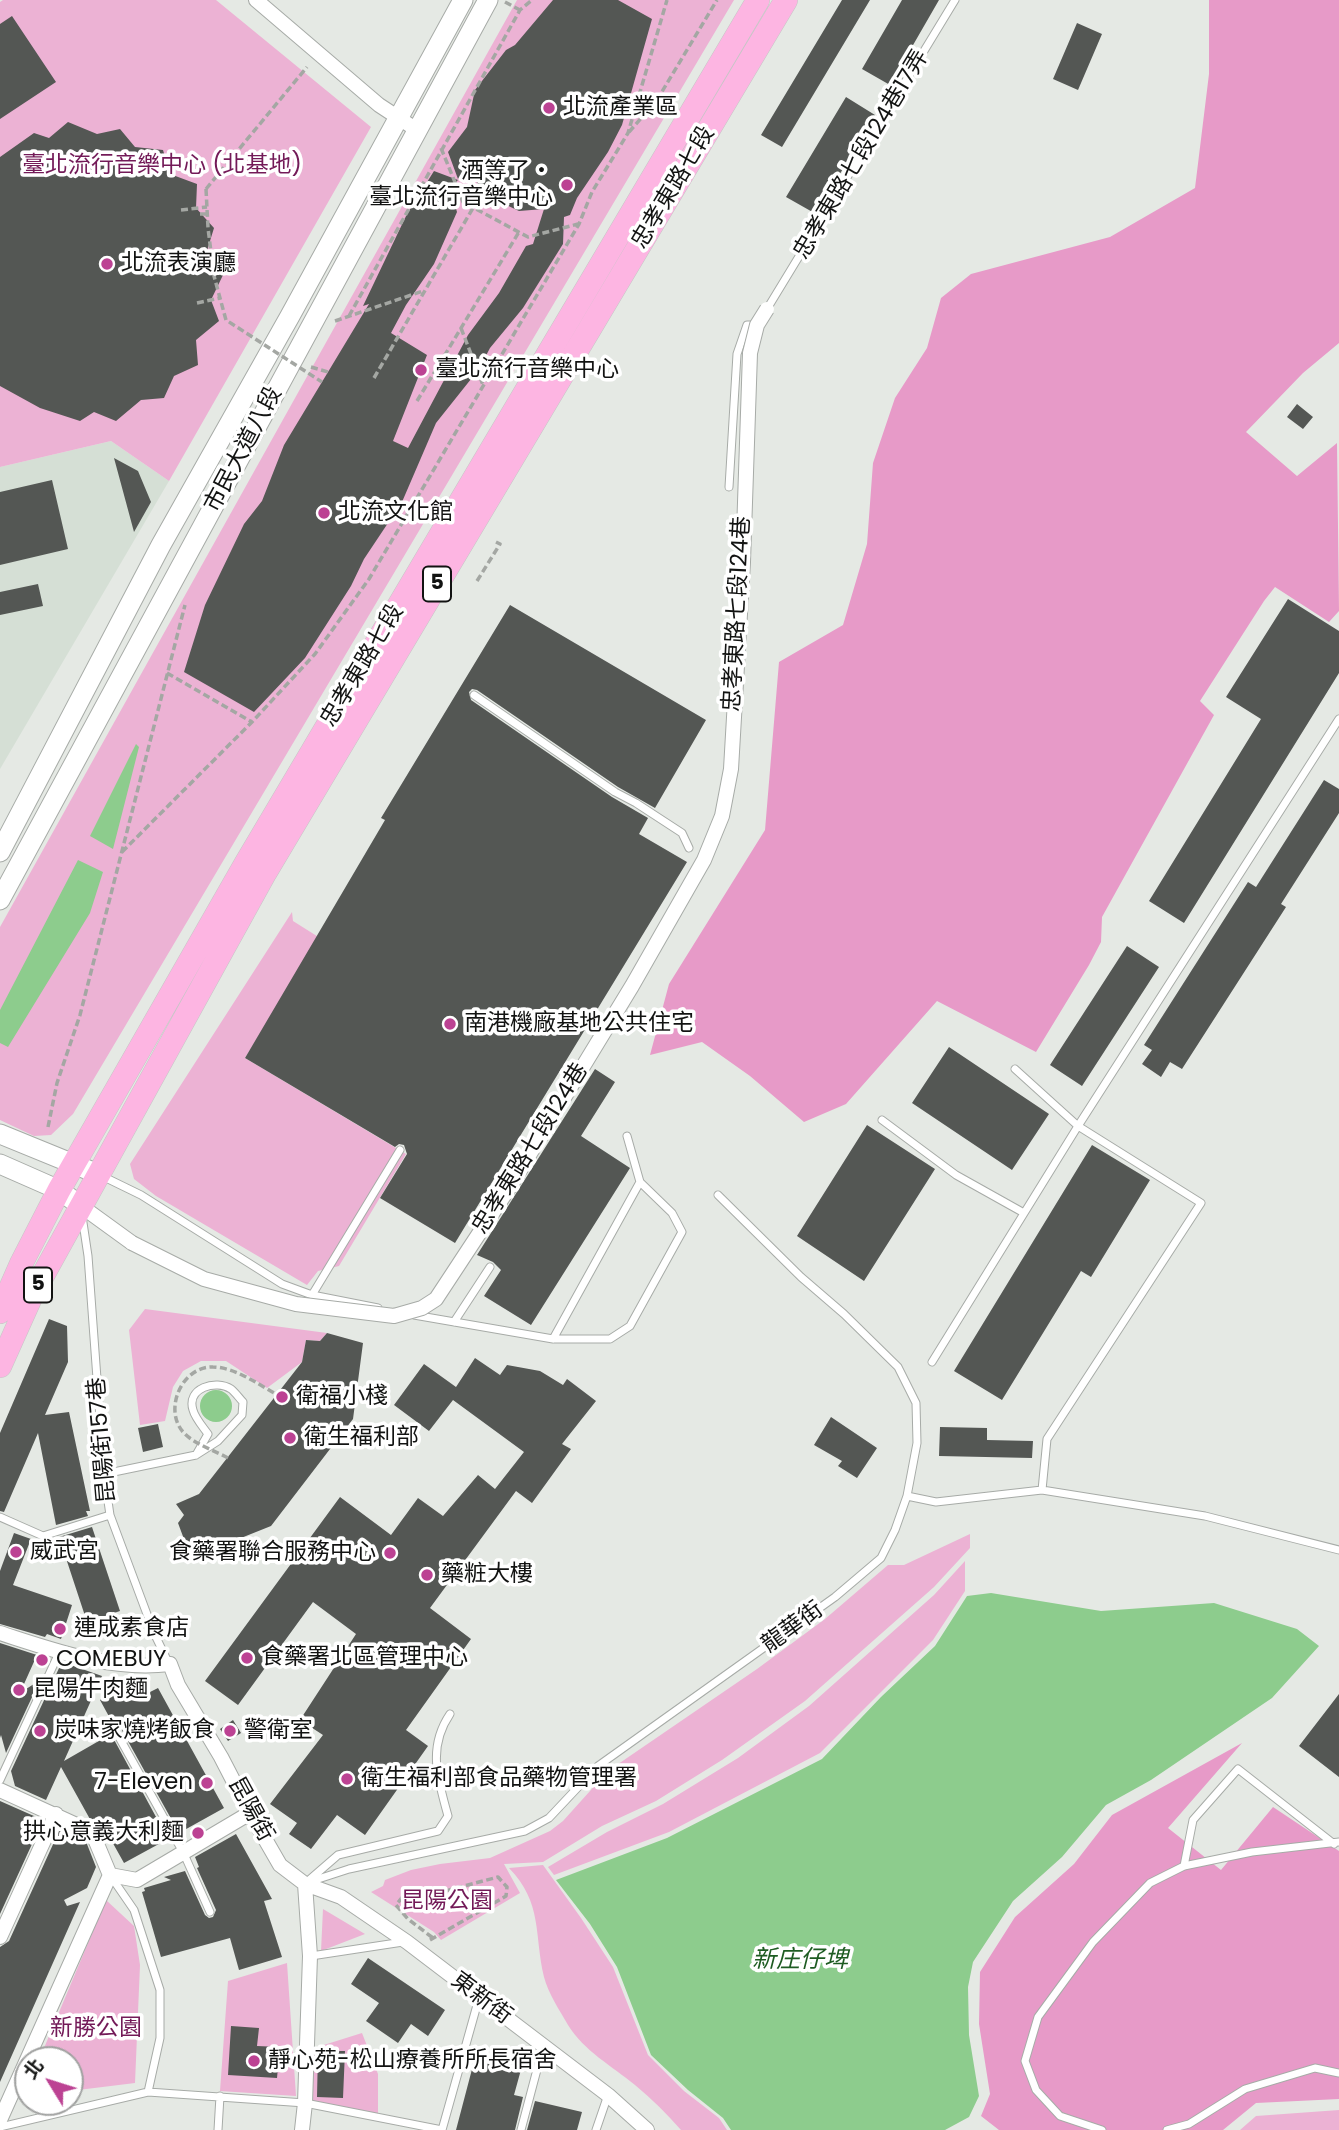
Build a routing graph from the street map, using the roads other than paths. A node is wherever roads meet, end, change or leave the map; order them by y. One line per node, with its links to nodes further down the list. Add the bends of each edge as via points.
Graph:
1 (256, 0): 7 (street)
2 (463, 0): 7 (street, 市民大道八段)
3 (758, 0): 24 (main road, 忠孝東路七段 / 5, via 246,863)
4 (786, 0): 25 (main road, 忠孝東路七段 / 5, via 265,873)
5 (955, 0): 9 (lane, 忠孝東路七段124巷17弄)
6 (496, 1): 8 (street, 市民大道八段)
7 (398, 119): 8 (street); 15 (street, 市民大道八段, via 161,545)
8 (418, 130): 16 (street, 市民大道八段)
9 (767, 309): 10 (street, 忠孝東路七段124巷, bridge)
10 (757, 324): 11 (lane, via 747,325 737,354); 29 (street, 忠孝東路七段124巷, bridge, via 750,353 731,769 722,816 704,860 632,986 436,1299 394,1315 296,1304 204,1279 132,1243)
11 (729, 487)
12 (474, 695): 14 (lane, via 681,833)
13 (1339, 719): 19 (lane)
14 (689, 848)
15 (0, 852)
16 (0, 900)
17 (1015, 1069): 19 (lane)
18 (882, 1121): 30 (lane, via 957,1175)
19 (1078, 1126): 30 (lane); 41 (lane, via 1201,1203 1047,1438)
20 (0, 1134): 24 (street)
21 (627, 1136): 26 (lane)
22 (400, 1150): 33 (lane)
23 (0, 1164): 27 (street)
24 (75, 1164): 25 (street); 27 (main road, 忠孝東路七段 / 5)
25 (98, 1174): 29 (main road, 5); 33 (lane, via 141,1195 282,1284)
26 (640, 1182): 36 (lane); 36 (lane, via 672,1213 682,1232 663,1267 630,1326 610,1339)
27 (59, 1190): 29 (street); 32 (main road, 5)
28 (718, 1195): 42 (lane, 龍華街, via 898,1367 916,1403 917,1443)
29 (81, 1206): 38 (main road, 5, via 31,1297); 40 (lane, 昆陽街157巷)
30 (1024, 1213): 37 (lane)
31 (490, 1267): 35 (lane)
32 (8, 1274): 34 (main road, 5)
33 (312, 1295): 35 (lane)
34 (0, 1312)
35 (454, 1322): 36 (lane)
36 (553, 1339)
37 (932, 1362)
38 (0, 1366)
39 (196, 1454): 39 (lane, via 218,1441 242,1415 243,1402 231,1389 204,1386 194,1396 192,1408 208,1434); 40 (lane)
40 (104, 1474): 43 (lane, 昆陽街157巷)
41 (1042, 1490): 42 (lane, via 936,1502); 45 (lane, via 1205,1516)
42 (907, 1496): 59 (lane, 龍華街, via 881,1558 835,1597 598,1766 549,1818 525,1831 349,1869)
43 (110, 1515): 44 (lane, via 43,1536); 48 (lane, 昆陽街157巷)
44 (0, 1517)
45 (1339, 1550)
46 (0, 1633): 47 (street)
47 (59, 1653): 48 (street, via 126,1666); 51 (lane)
48 (170, 1664): 53 (street, 昆陽街)
49 (450, 1714): 59 (lane, via 439,1730 436,1772 448,1816 438,1831 338,1855)
50 (114, 1728): 56 (lane)
51 (0, 1780)
52 (0, 1790): 54 (street)
53 (250, 1813): 56 (street); 59 (street, 昆陽街, via 280,1865)
54 (56, 1814): 58 (street, via 92,1832); 61 (street)
55 (1336, 1843): 57 (lane, via 1252,1852); 57 (lane, via 1238,1769 1193,1820)
56 (184, 1854): 58 (street, via 137,1880); 60 (lane)
57 (1184, 1866): 79 (lane, via 1150,1883 1123,1908 1038,2017 1025,2061 1036,2091 1060,2116)
58 (110, 1875): 67 (lane, via 134,1910 160,1990 160,2038); 71 (street)
59 (305, 1884): 62 (street, 東新街, via 341,1897); 63 (street)
60 (210, 1912)
61 (0, 1937)
62 (411, 1945): 63 (lane); 64 (street, 東新街)
63 (310, 1956): 70 (street)
64 (480, 1998): 65 (street, 東新街); 75 (lane)
65 (543, 2047): 68 (street, 東新街); 76 (lane)
66 (1339, 2073): 80 (lane, via 1315,2068 1245,2089 1189,2124)
67 (148, 2092): 69 (lane); 72 (lane)
68 (608, 2095): 77 (lane); 78 (street, 東新街)
69 (220, 2096): 70 (lane); 73 (lane)
70 (306, 2103): 74 (street); 75 (lane)
71 (0, 2120)
72 (0, 2127)
73 (218, 2130)
74 (302, 2130)
75 (442, 2130)
76 (521, 2130)
77 (596, 2130)
78 (648, 2130)
79 (1102, 2130)
80 (1167, 2130)

